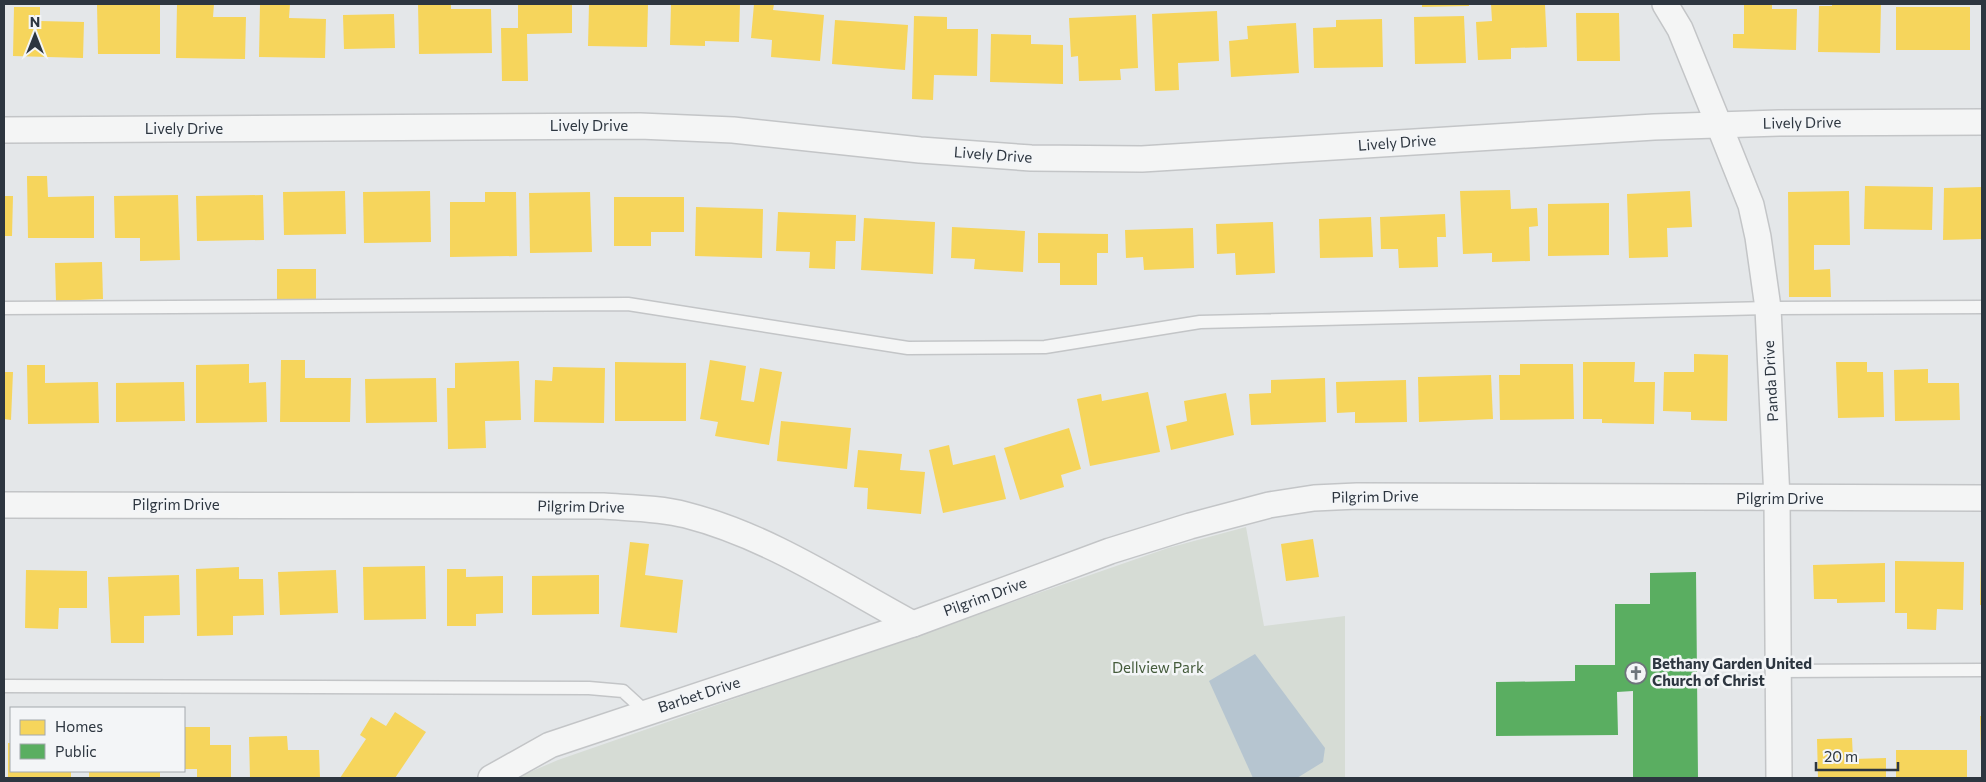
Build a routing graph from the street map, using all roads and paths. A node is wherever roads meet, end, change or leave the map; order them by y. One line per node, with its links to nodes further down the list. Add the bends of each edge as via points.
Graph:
1 (1665, 4): 3 (street, Panda Drive, via 1680,29)
2 (1982, 122): 3 (street, Lively Drive)
3 (1719, 124): 4 (street, Lively Drive, via 1142,159 1031,158 733,130 640,126); 7 (street, Panda Drive, via 1751,205)
4 (4, 130)
5 (1982, 307): 7 (lane)
6 (4, 308): 7 (lane, via 628,304 908,348 1045,347 1200,322)
7 (1768, 308): 9 (street, Panda Drive)
8 (1982, 498): 9 (street, Pilgrim Drive)
9 (1777, 499): 11 (street, Pilgrim Drive, via 1357,496 1269,504 1110,551); 13 (street, Panda Drive)
10 (4, 505): 11 (street, Pilgrim Drive, via 603,506 684,514 755,538)
11 (913, 624): 15 (street, Barbet Drive)
12 (1982, 670): 13 (lane)
13 (1778, 671): 17 (street, Panda Drive)
14 (4, 686): 15 (lane, via 589,688 624,691)
15 (647, 713): 16 (street, Barbet Drive, via 550,745)
16 (492, 778)
17 (1778, 778)

